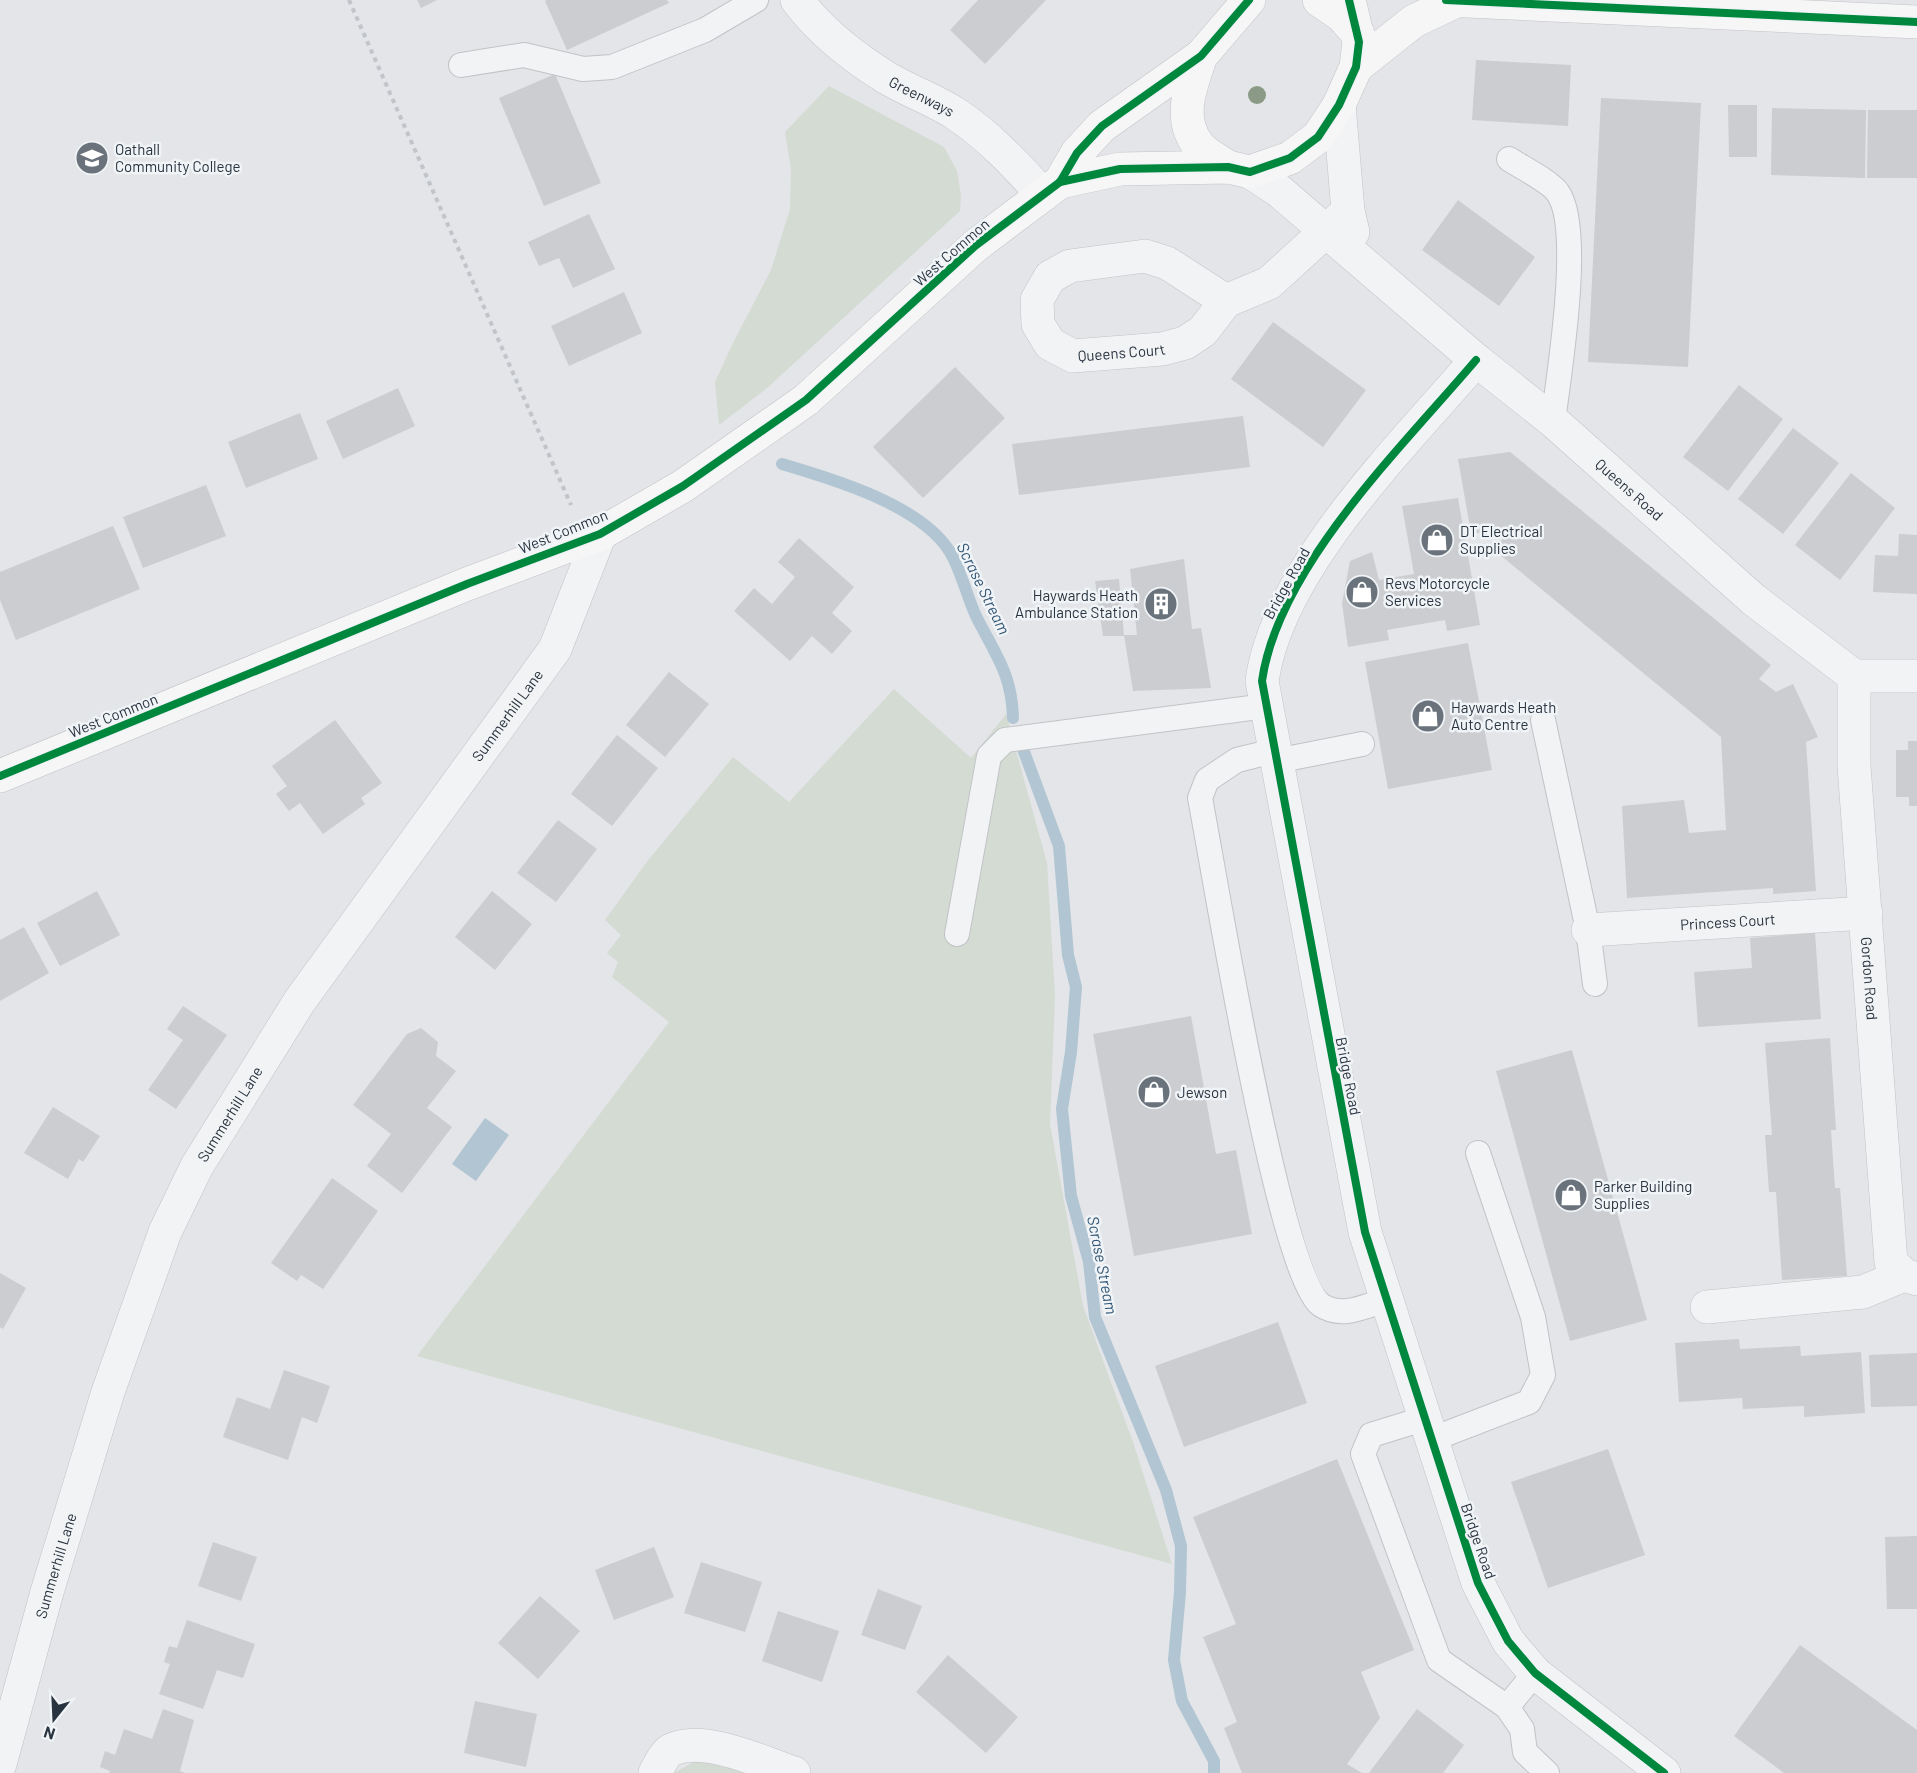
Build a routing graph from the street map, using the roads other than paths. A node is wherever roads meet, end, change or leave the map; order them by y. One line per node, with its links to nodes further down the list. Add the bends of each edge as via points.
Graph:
1 (756, 0): 10 (lane, via 705,30 612,67 583,69 524,55)
2 (797, 0): 15 (street, Greenways, via 842,47 887,78 957,115)
3 (1319, 0): 8 (main road, via 1341,15)
4 (1348, 0): 8 (main road)
5 (1451, 1): 7 (main road); 11 (main road, via 1414,21)
6 (1252, 2): 9 (main road)
7 (1917, 22)
8 (1358, 34): 11 (main road)
9 (1201, 56): 14 (main road, via 1186,106 1189,127 1199,147); 15 (main road, via 1102,126)
10 (461, 65)
11 (1356, 67): 12 (main road)
12 (1340, 105): 14 (main road, via 1318,137 1290,158); 16 (street, Queens Road)
13 (1509, 159): 19 (lane, via 1558,192 1569,218 1567,304)
14 (1239, 170): 15 (main road, via 1120,169); 16 (street)
15 (1051, 189): 20 (main road, West Common, via 975,246 806,400 683,486)
16 (1337, 221): 17 (street, via 1269,284); 18 (street, Queens Road, via 1359,259)
17 (1226, 301): 17 (street, Queens Court, via 1203,331 1185,343 1162,349 1073,356 1050,344 1038,324 1037,300 1050,277 1070,266 1145,256 1167,263)
18 (1476, 360): 19 (street, Queens Road); 23 (street, Bridge Road, via 1308,564 1266,652 1262,681)
19 (1553, 421): 21 (street, Queens Road, via 1754,600)
20 (592, 536): 27 (main road, West Common); 39 (street, Summerhill Lane, via 555,649 300,1002 197,1167 165,1232 105,1403)
21 (1854, 676): 22 (street); 28 (street, Gordon Road, via 1854,766)
22 (1917, 676)
23 (1266, 706): 26 (street, Bridge Road); 30 (lane, via 1005,740 989,756)
24 (1543, 720): 29 (lane)
25 (1362, 744): 26 (lane)
26 (1275, 756): 34 (street, Bridge Road, via 1365,1232); 34 (lane, via 1238,760 1207,780 1200,798 1261,1122 1297,1261 1320,1304 1341,1313)
27 (0, 776)
28 (1866, 913): 29 (street, Princess Court); 33 (street, Gordon Road, via 1891,1262)
29 (1588, 930): 31 (lane)
30 (957, 934)
31 (1595, 984)
32 (1478, 1153): 36 (lane, via 1533,1317 1543,1374 1529,1402)
33 (1911, 1277): 35 (street, Gordon Road, via 1863,1292)
34 (1386, 1300): 36 (street, Bridge Road)
35 (1707, 1307)
36 (1427, 1430): 37 (street, Bridge Road, via 1478,1582 1508,1641); 38 (lane, via 1371,1435 1363,1454 1439,1660)
37 (1535, 1673): 38 (lane); 43 (street, Bridge Road)
38 (1506, 1707): 42 (lane, via 1522,1729 1525,1752)
39 (0, 1764)
40 (655, 1773): 41 (street, via 669,1751 690,1743)
41 (794, 1773)
42 (1547, 1773)
43 (1664, 1773)

